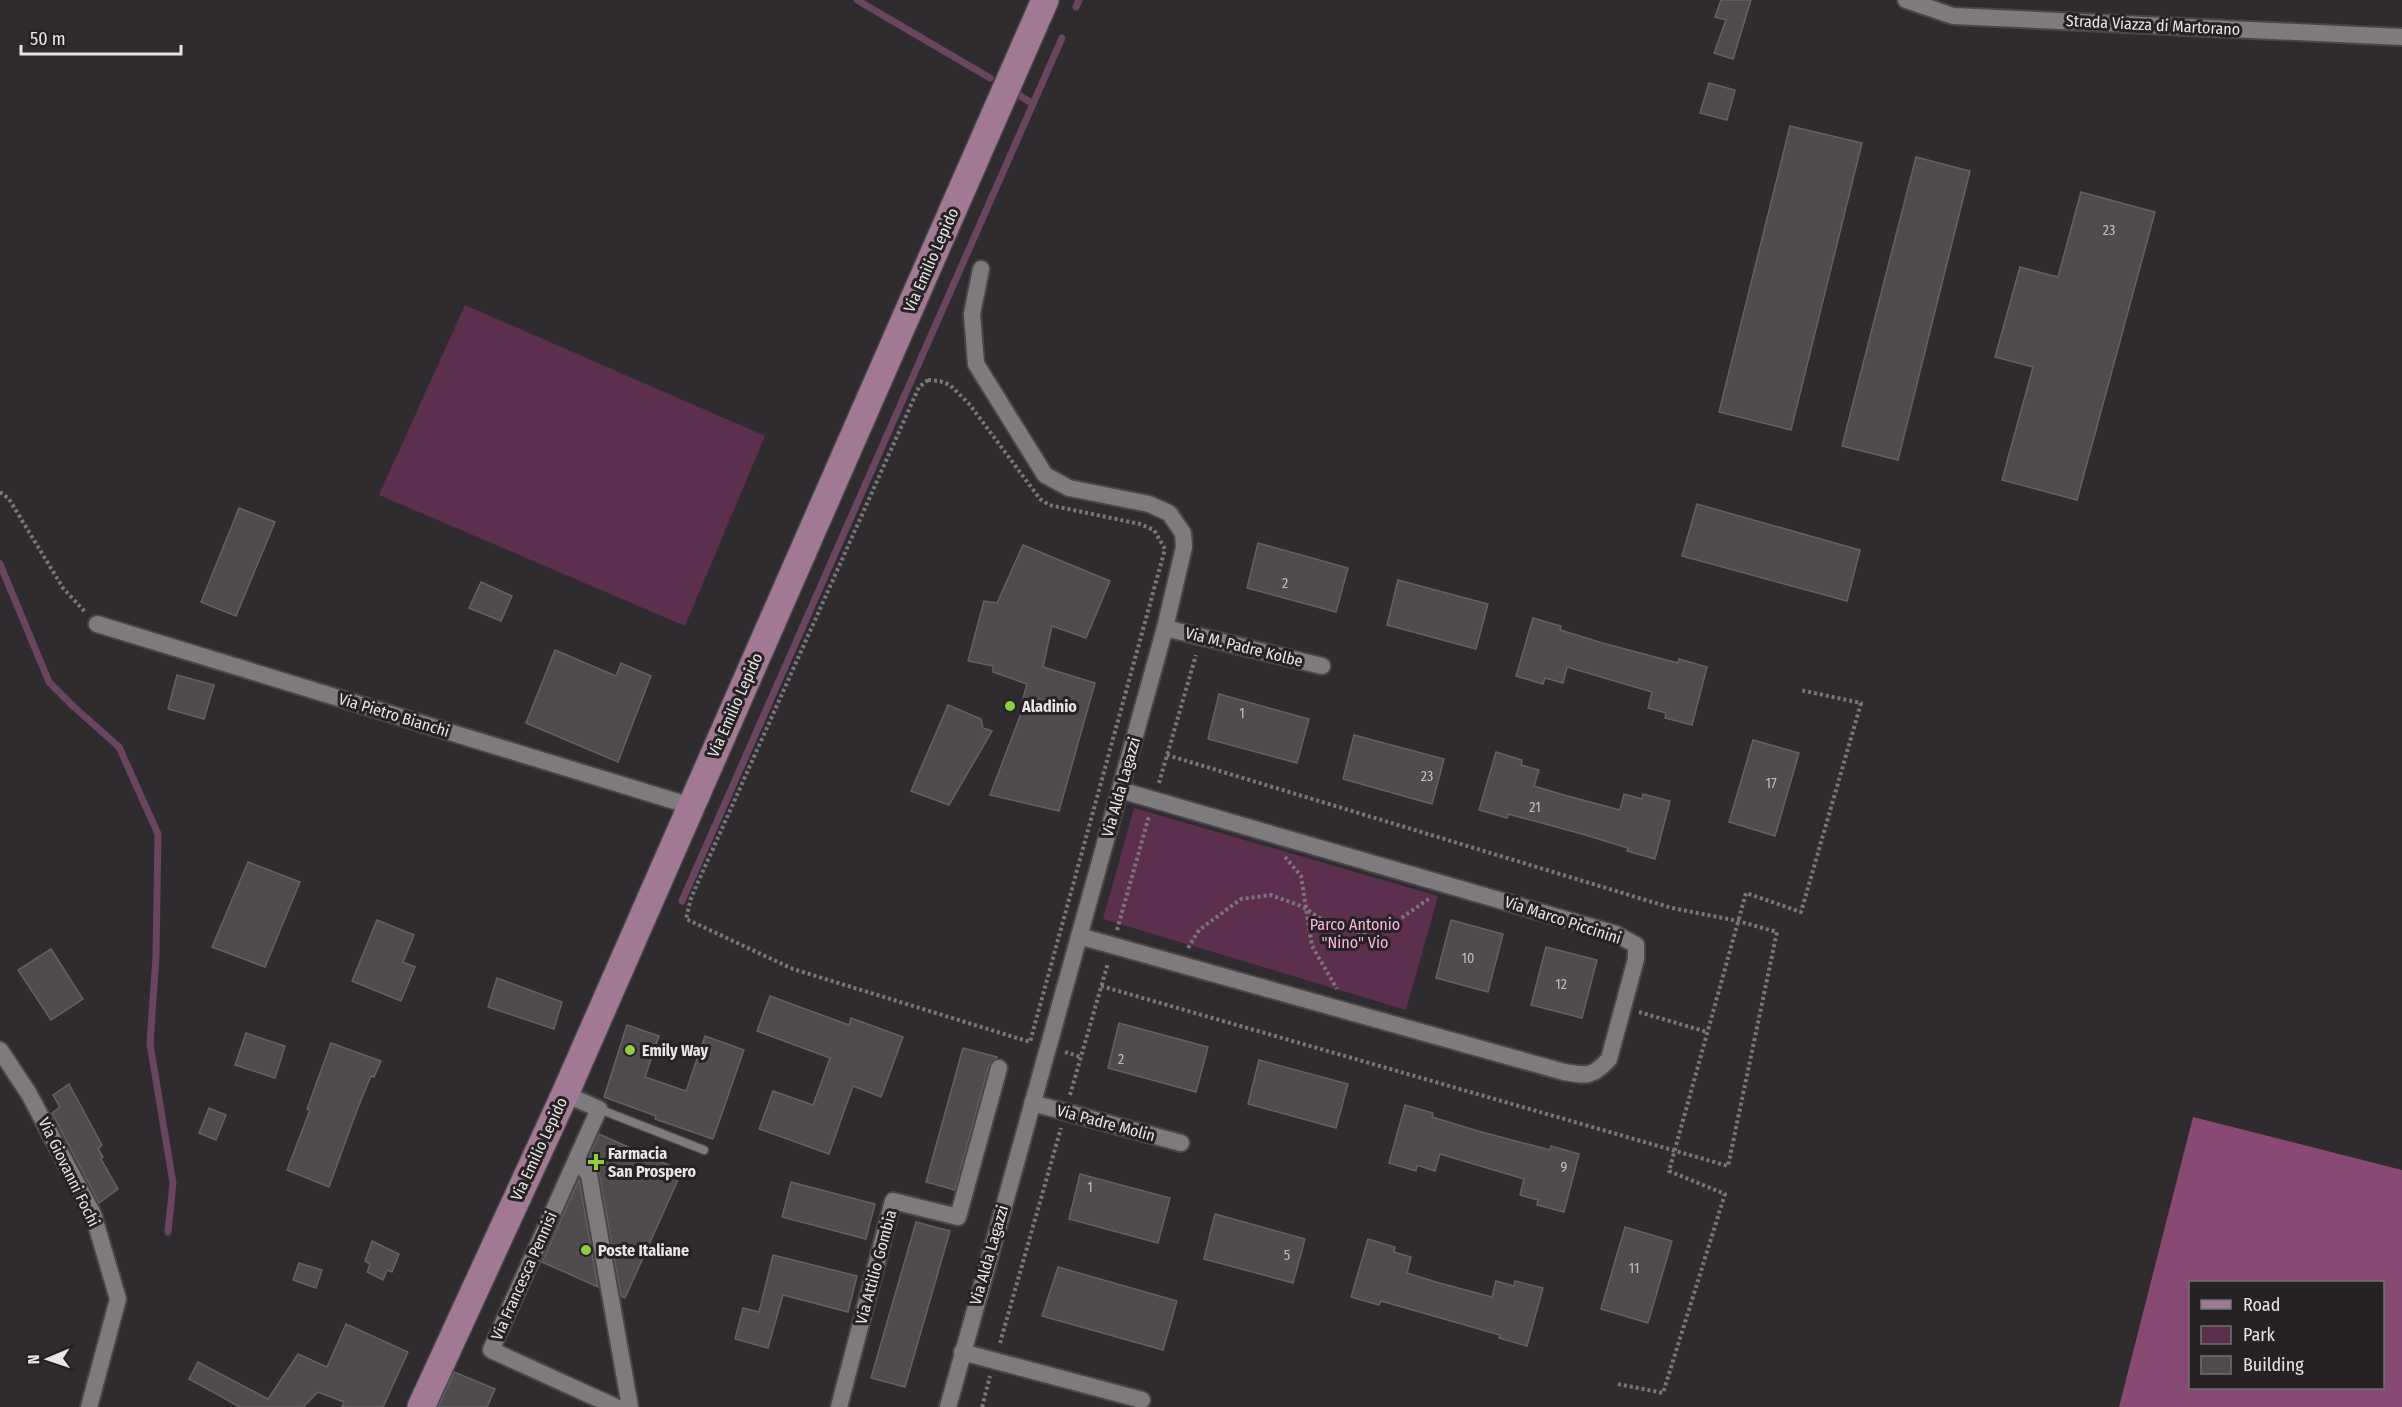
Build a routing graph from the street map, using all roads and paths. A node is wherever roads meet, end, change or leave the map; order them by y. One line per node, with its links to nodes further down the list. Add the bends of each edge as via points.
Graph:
1 (1044, 0): 16 (main road, Via Emilio Lepido)
2 (1906, 0): 3 (street, Strada Viazza di Martorano, via 1953,16)
3 (2402, 37)
4 (981, 269): 7 (street, Via Alda Lagazzi, via 972,314 976,364 1046,475 1069,488 1149,504 1169,513 1183,532 1184,547)
5 (0, 492): 6 (path, via 9,499 63,588)
6 (97, 624): 16 (street, Via Pietro Bianchi)
7 (1165, 628): 8 (street, Via M. Padre Kolbe); 12 (street, Via Alda Lagazzi)
8 (1201, 636): 9 (street, Via M. Padre Kolbe); 11 (path)
9 (1322, 666)
10 (1800, 690): 20 (path, via 1861,703 1801,912 1746,893)
11 (1167, 755): 13 (path); 20 (path, via 1672,908)
12 (1120, 790): 13 (street, Via Marco Piccinini); 21 (street, Via Alda Lagazzi)
13 (1154, 799): 17 (street, Via Marco Piccinini); 22 (path)
14 (725, 800): 15 (path)
15 (732, 803): 15 (path, via 691,898 686,919 793,969 1030,1042 1165,549 1154,530 1049,505 1040,499 970,405 950,385 928,380 919,387)
16 (691, 806): 30 (main road, Via Emilio Lepido)
17 (1266, 832): 18 (street, Via Marco Piccinini); 19 (path, via 1301,876)
18 (1442, 883): 19 (path, via 1427,903 1394,924 1362,933 1331,925); 25 (street, Via Marco Piccinini, via 1616,934 1636,945)
19 (1307, 910): 23 (path, via 1271,895 1241,899 1199,930); 26 (path, via 1312,946)
20 (1738, 921): 27 (path); 36 (path, via 1777,932 1728,1166)
21 (1079, 936): 22 (street, Via Marco Piccinini); 31 (street, Via Alda Lagazzi)
22 (1113, 945): 23 (street, Via Marco Piccinini); 24 (path)
23 (1177, 963): 26 (street, Via Marco Piccinini)
24 (1101, 986): 33 (path); 36 (path)
25 (1623, 1008): 26 (street, Via Marco Piccinini, via 1609,1059 1598,1071 1585,1076); 27 (path)
26 (1352, 1012)
27 (1707, 1032): 36 (path)
28 (0, 1050): 42 (street, Via Giovanni Fochi, via 29,1094 93,1214 118,1299)
29 (999, 1068): 46 (street, Via Attilio Gombia, via 958,1217 893,1201)
30 (565, 1094): 32 (street); 43 (main road, Via Emilio Lepido)
31 (1032, 1103): 33 (street, Via Padre Molin); 38 (street, Via Alda Lagazzi)
32 (599, 1109): 35 (lane); 37 (street, Via Francesca Pennisi)
33 (1066, 1112): 34 (street, Via Padre Molin); 39 (path)
34 (1181, 1143)
35 (704, 1150)
36 (1674, 1151): 40 (path, via 1669,1171 1725,1194 1663,1392)
37 (577, 1159): 44 (street, Via Francesca Pennisi, via 491,1350); 45 (street, via 589,1175)
38 (962, 1352): 39 (street); 47 (street, Via Alda Lagazzi)
39 (995, 1361): 41 (street); 48 (path)
40 (1618, 1384)
41 (1142, 1400)
42 (89, 1407)
43 (421, 1407)
44 (616, 1407)
45 (630, 1407)
46 (839, 1407)
47 (948, 1407)
48 (981, 1407)

